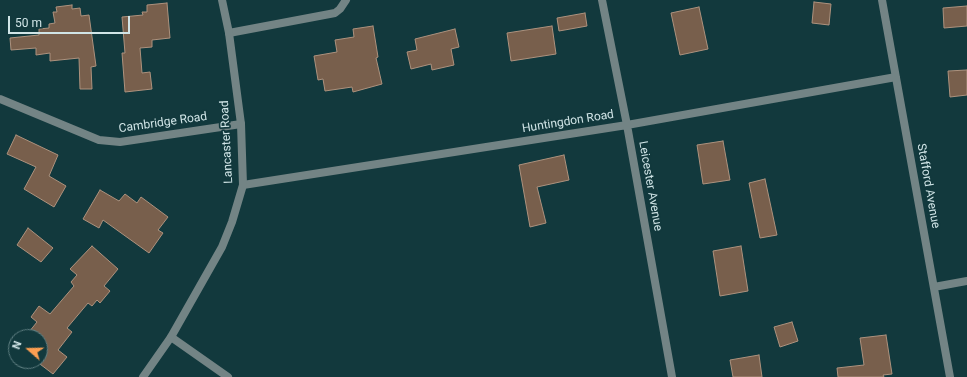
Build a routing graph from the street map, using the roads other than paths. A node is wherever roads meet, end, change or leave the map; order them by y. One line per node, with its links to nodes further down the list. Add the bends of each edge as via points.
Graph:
1 (222, 0): 5 (street, Lancaster Road)
2 (346, 0): 5 (street, via 335,13)
3 (602, 0): 9 (street, Leicester Avenue)
4 (882, 0): 6 (street, Stafford Avenue)
5 (228, 33): 8 (street, Lancaster Road)
6 (896, 77): 9 (street, Huntingdon Road); 12 (street, Stafford Avenue)
7 (0, 99): 8 (street, Cambridge Road, via 99,140 120,142)
8 (241, 124): 10 (street, Lancaster Road)
9 (627, 125): 10 (street, Huntingdon Road); 16 (street, Leicester Avenue)
10 (243, 185): 13 (street, Lancaster Road, via 222,247)
11 (967, 281): 12 (street)
12 (934, 287): 17 (street, Stafford Avenue)
13 (171, 337): 14 (street, Lancaster Road); 15 (street)
14 (143, 377)
15 (228, 377)
16 (672, 377)
17 (950, 377)

